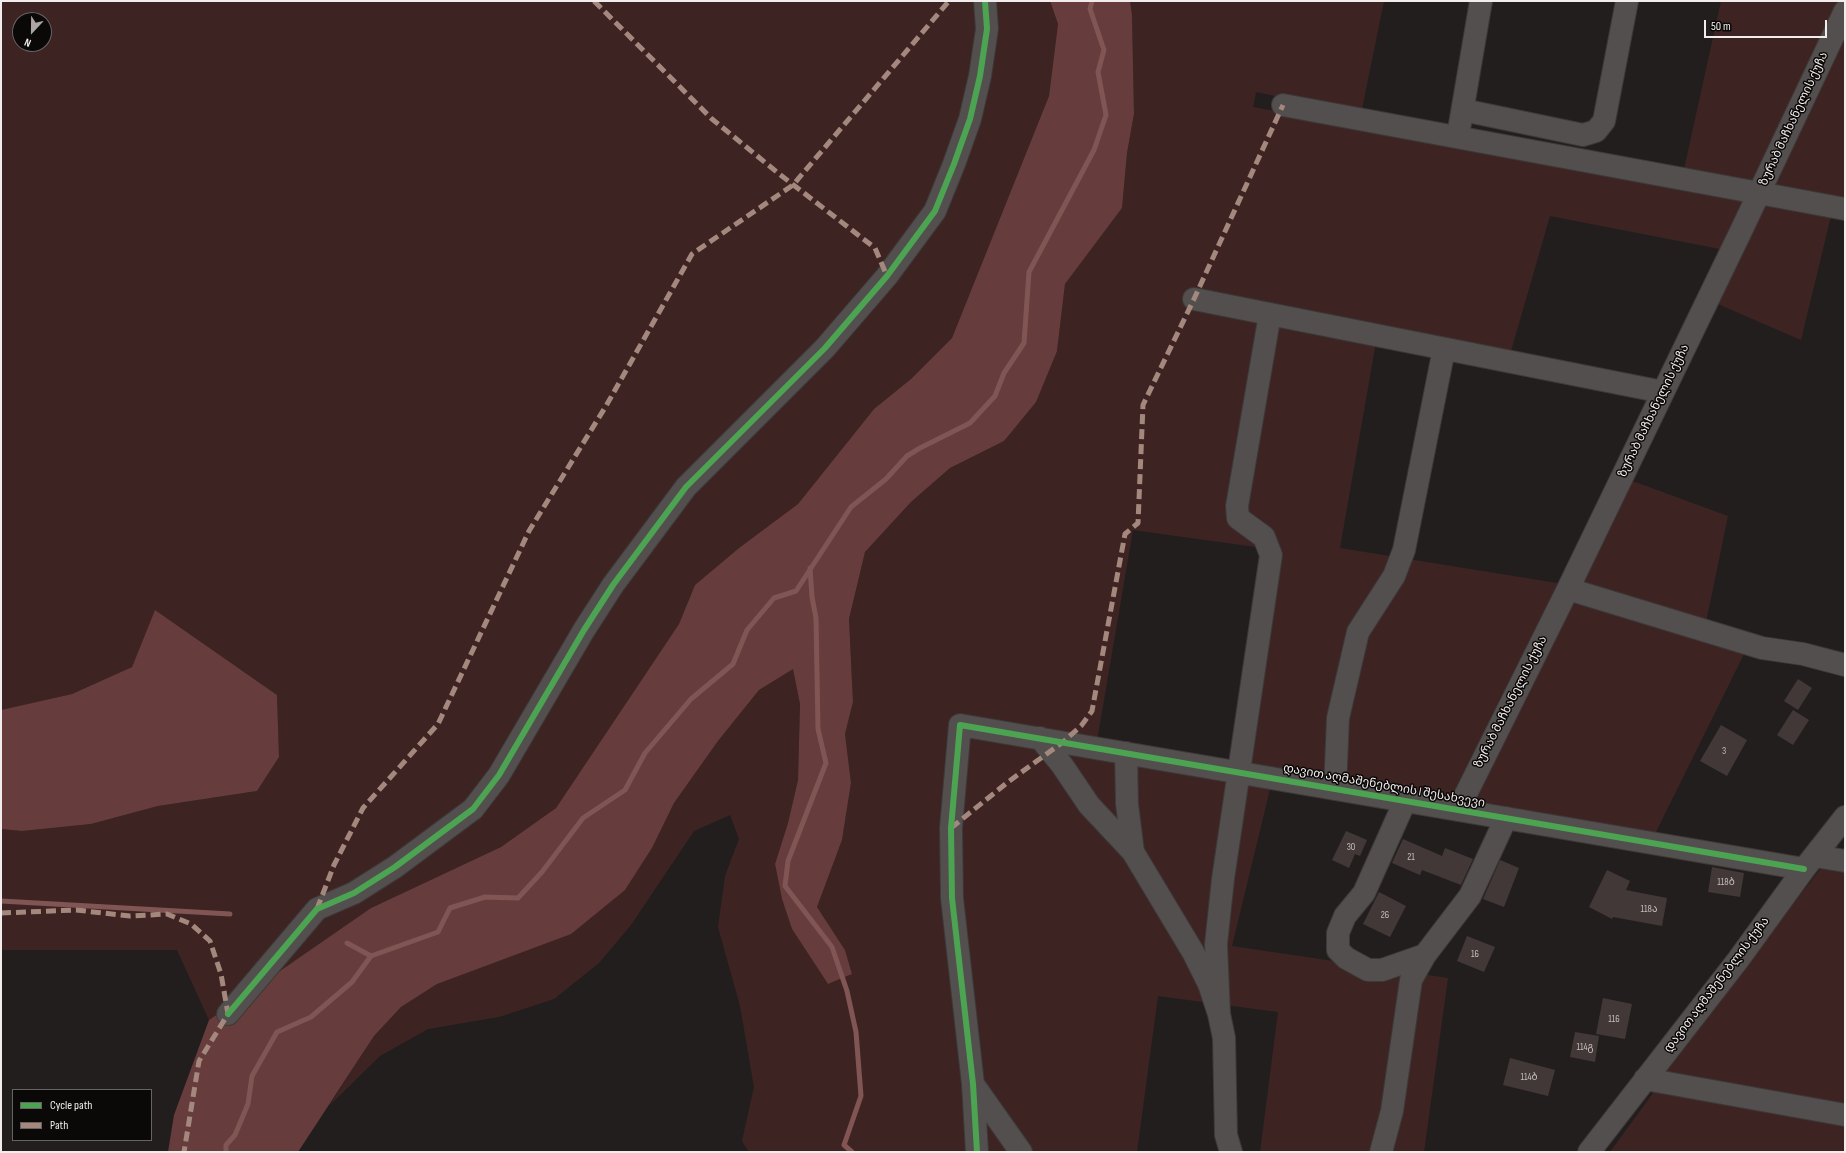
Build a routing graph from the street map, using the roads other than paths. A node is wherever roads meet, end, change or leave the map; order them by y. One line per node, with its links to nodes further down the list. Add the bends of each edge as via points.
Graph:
1 (985, 1): 28 (street, via 987,29 980,76 970,119 954,164 935,211 887,276 825,348 686,487 613,585 499,775 473,809 395,867 354,893 317,909)
2 (1482, 1): 6 (street)
3 (1628, 1): 6 (street, via 1604,121 1596,130 1583,135)
4 (1845, 11): 8 (street, ზურაბ მაჩხანელის ქუჩა)
5 (1283, 105): 7 (street)
6 (1463, 110): 7 (street)
7 (1458, 138): 8 (street)
8 (1759, 193): 9 (street); 13 (street, ზურაბ მაჩხანელის ქუჩა)
9 (1845, 209)
10 (1194, 299): 11 (street)
11 (1270, 314): 12 (street); 18 (street, via 1237,506 1238,518 1264,537 1271,555)
12 (1444, 349): 13 (street); 19 (street, via 1404,550 1394,576 1358,632 1338,718)
13 (1663, 392): 14 (street, ზურაბ მაჩხანელის ქუჩა)
14 (1568, 589): 15 (street, via 1762,648 1803,654); 21 (street, ზურაბ მაჩხანელის ქუჩა)
15 (1845, 665)
16 (1040, 738): 17 (street, დავით აღმაშენებლის I შესახვევი); 24 (street, via 1089,805); 31 (street, დავით აღმაშენებლის I შესახვევი, via 960,725 952,828 952,898)
17 (1126, 753): 18 (street, დავით აღმაშენებლის I შესახვევი); 24 (street, via 1127,804)
18 (1240, 772): 19 (street, დავით აღმაშენებლის I შესახვევი); 29 (street, via 1230,825 1216,944)
19 (1335, 789): 20 (street, დავით აღმაშენებლის I შესახვევი)
20 (1405, 801): 21 (street, დავით აღმაშენებლის I შესახვევი); 27 (street, via 1364,893 1345,916 1338,933 1338,950 1346,958 1368,970 1382,970)
21 (1458, 810): 23 (street, დავით აღმაშენებლის I შესახვევი)
22 (1845, 817): 26 (street, დავით აღმაშენებლის ქუჩა)
23 (1506, 818): 26 (street, დავით აღმაშენებლის I შესახვევი); 27 (street, via 1470,896)
24 (1133, 852): 29 (street, via 1193,952 1209,984)
25 (1845, 861): 26 (street, დავით აღმაშენებლის I შესახვევი)
26 (1809, 862): 30 (street, დავით აღმაშენებლის ქუჩა, via 1738,960)
27 (1425, 955): 36 (street, via 1411,980 1392,1111)
28 (228, 1014)
29 (1219, 1014): 35 (street, via 1224,1038 1226,1135)
30 (1646, 1079): 32 (street); 37 (street, დავით აღმაშენებლის ქუჩა)
31 (973, 1084): 33 (street); 34 (street)
32 (1845, 1115)
33 (977, 1152)
34 (1021, 1152)
35 (1231, 1152)
36 (1381, 1152)
37 (1589, 1152)

